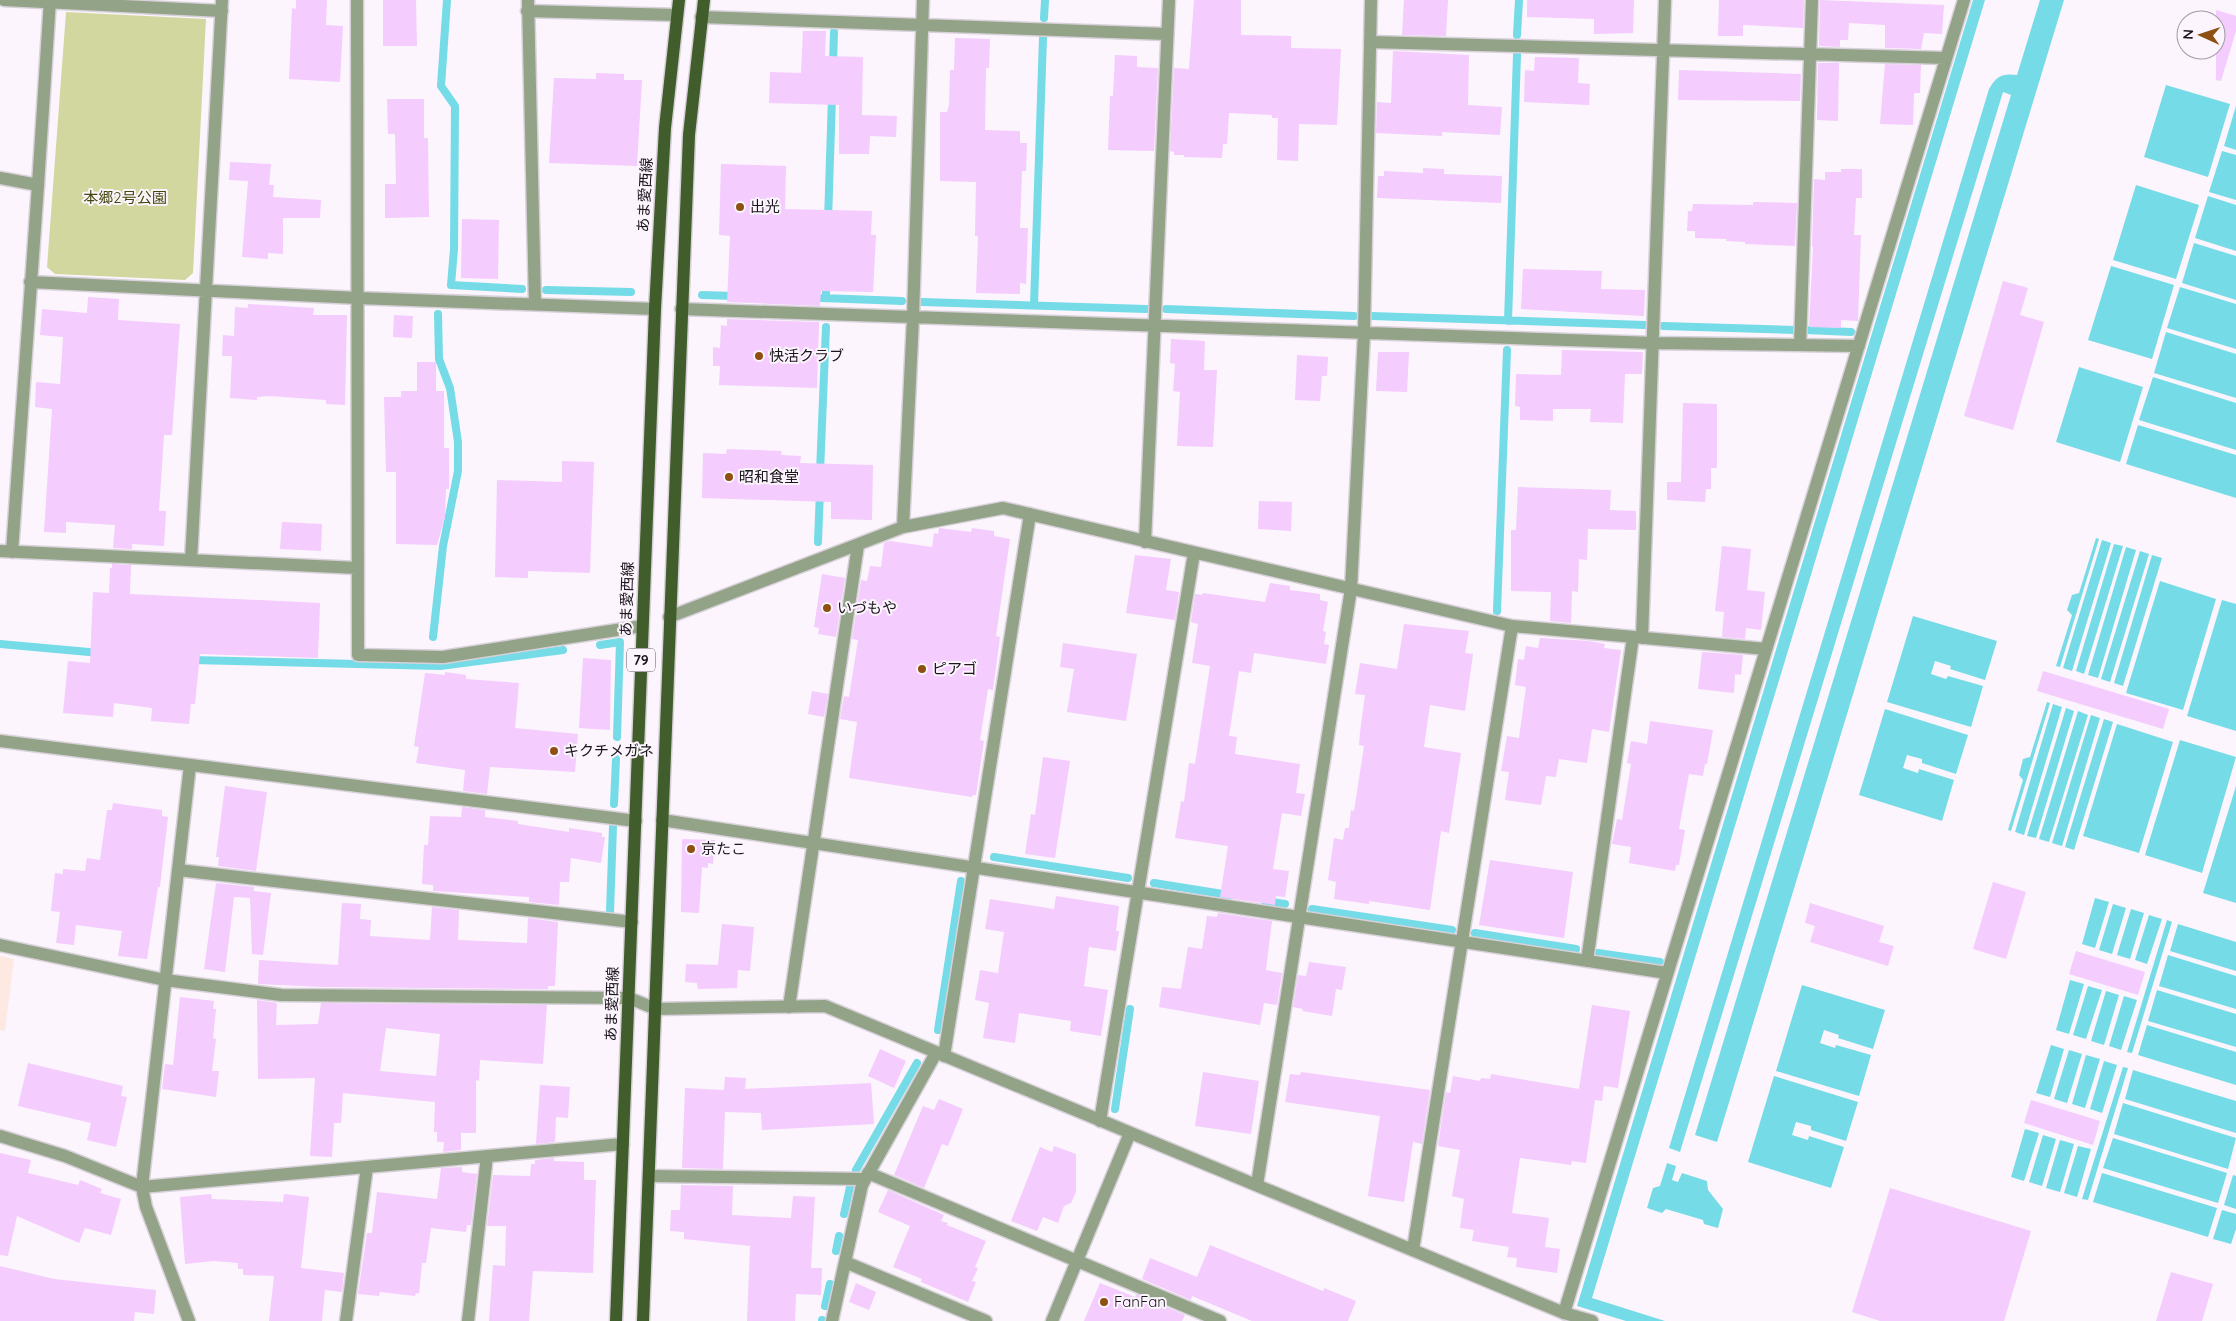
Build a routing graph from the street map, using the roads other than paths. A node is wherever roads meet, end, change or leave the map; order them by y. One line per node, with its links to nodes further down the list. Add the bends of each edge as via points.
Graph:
1 (4, 0): 2 (street)
2 (50, 0): 12 (street); 23 (street)
3 (357, 0): 26 (street)
4 (679, 0): 14 (main road, あま愛西線 / 79)
5 (704, 0): 15 (main road, 79)
6 (924, 0): 16 (street)
7 (1168, 0): 17 (street)
8 (1371, 0): 18 (street)
9 (1665, 0): 19 (street)
10 (1812, 0): 20 (street)
11 (1964, 0): 21 (street)
12 (222, 5): 25 (street)
13 (528, 5): 14 (street); 27 (street)
14 (677, 15): 28 (main road, あま愛西線 / 79, via 665,128)
15 (702, 17): 16 (street); 29 (main road, 79, via 689,135)
16 (923, 26): 17 (street); 30 (street)
17 (1166, 34): 31 (street)
18 (1370, 42): 19 (street); 32 (street)
19 (1664, 49): 20 (street); 33 (street)
20 (1810, 54): 21 (street); 34 (street)
21 (1946, 58): 35 (street)
22 (0, 178): 23 (street)
23 (38, 185): 24 (street)
24 (30, 282): 25 (street); 40 (street)
25 (206, 290): 26 (street); 42 (street)
26 (358, 298): 27 (street); 43 (street)
27 (535, 304): 28 (street)
28 (655, 309): 46 (main road, あま愛西線 / 79)
29 (681, 309): 30 (street); 45 (main road, 79)
30 (913, 318): 31 (street); 37 (street)
31 (1156, 325): 32 (street); 38 (street)
32 (1364, 334): 33 (street); 44 (street)
33 (1654, 343): 34 (street); 48 (street)
34 (1800, 345): 35 (street)
35 (1859, 346): 49 (street)
36 (1030, 514): 37 (street, via 1002,508); 38 (street); 55 (street)
37 (903, 527): 39 (street)
38 (1146, 542): 41 (street)
39 (858, 545): 45 (street); 54 (street)
40 (6, 551): 42 (street)
41 (1194, 553): 44 (street); 57 (street)
42 (191, 560): 43 (street)
43 (357, 568): 46 (street, via 358,654 443,657)
44 (1351, 589): 47 (street); 58 (street)
45 (669, 617): 52 (main road, 79)
46 (642, 626): 53 (main road, あま愛西線 / 79)
47 (1512, 626): 48 (street); 60 (street)
48 (1638, 638): 49 (street); 62 (street)
49 (1766, 649): 63 (street)
50 (0, 741): 51 (street)
51 (190, 765): 53 (street); 56 (street)
52 (662, 820): 54 (street); 67 (main road, 79)
53 (636, 821): 59 (main road, あま愛西線 / 79)
54 (814, 843): 55 (street); 66 (street)
55 (975, 868): 57 (street); 68 (street)
56 (178, 870): 59 (street); 64 (street)
57 (1138, 892): 58 (street); 69 (street)
58 (1299, 917): 60 (street); 77 (street)
59 (632, 922): 65 (main road, あま愛西線 / 79)
60 (1462, 942): 62 (street); 79 (street)
61 (0, 945): 64 (street)
62 (1587, 961): 63 (street)
63 (1667, 973): 82 (street)
64 (165, 980): 65 (street, via 281,995); 78 (street)
65 (629, 998): 67 (street); 72 (main road, あま愛西線 / 79)
66 (789, 1007): 67 (street); 68 (street, via 825,1006)
67 (656, 1009): 75 (main road, 79)
68 (940, 1054): 69 (street); 76 (street)
69 (1100, 1120): 70 (street)
70 (1130, 1133): 77 (street); 80 (street)
71 (0, 1136): 78 (street, via 65,1156)
72 (623, 1144): 73 (street); 86 (main road, あま愛西線 / 79)
73 (487, 1156): 74 (street); 85 (street)
74 (367, 1167): 78 (street); 84 (street)
75 (649, 1176): 76 (street); 87 (main road, 79)
76 (866, 1176): 80 (street); 81 (street)
77 (1257, 1185): 79 (street)
78 (142, 1188): 83 (street, via 146,1207)
79 (1413, 1250): 82 (street)
80 (1077, 1261): 90 (street); 91 (street)
81 (845, 1262): 88 (street); 89 (street)
82 (1564, 1313): 92 (street)
83 (189, 1321)
84 (346, 1321)
85 (468, 1321)
86 (616, 1321)
87 (643, 1321)
88 (832, 1321)
89 (986, 1321)
90 (1052, 1321)
91 (1220, 1321)
92 (1592, 1321)

